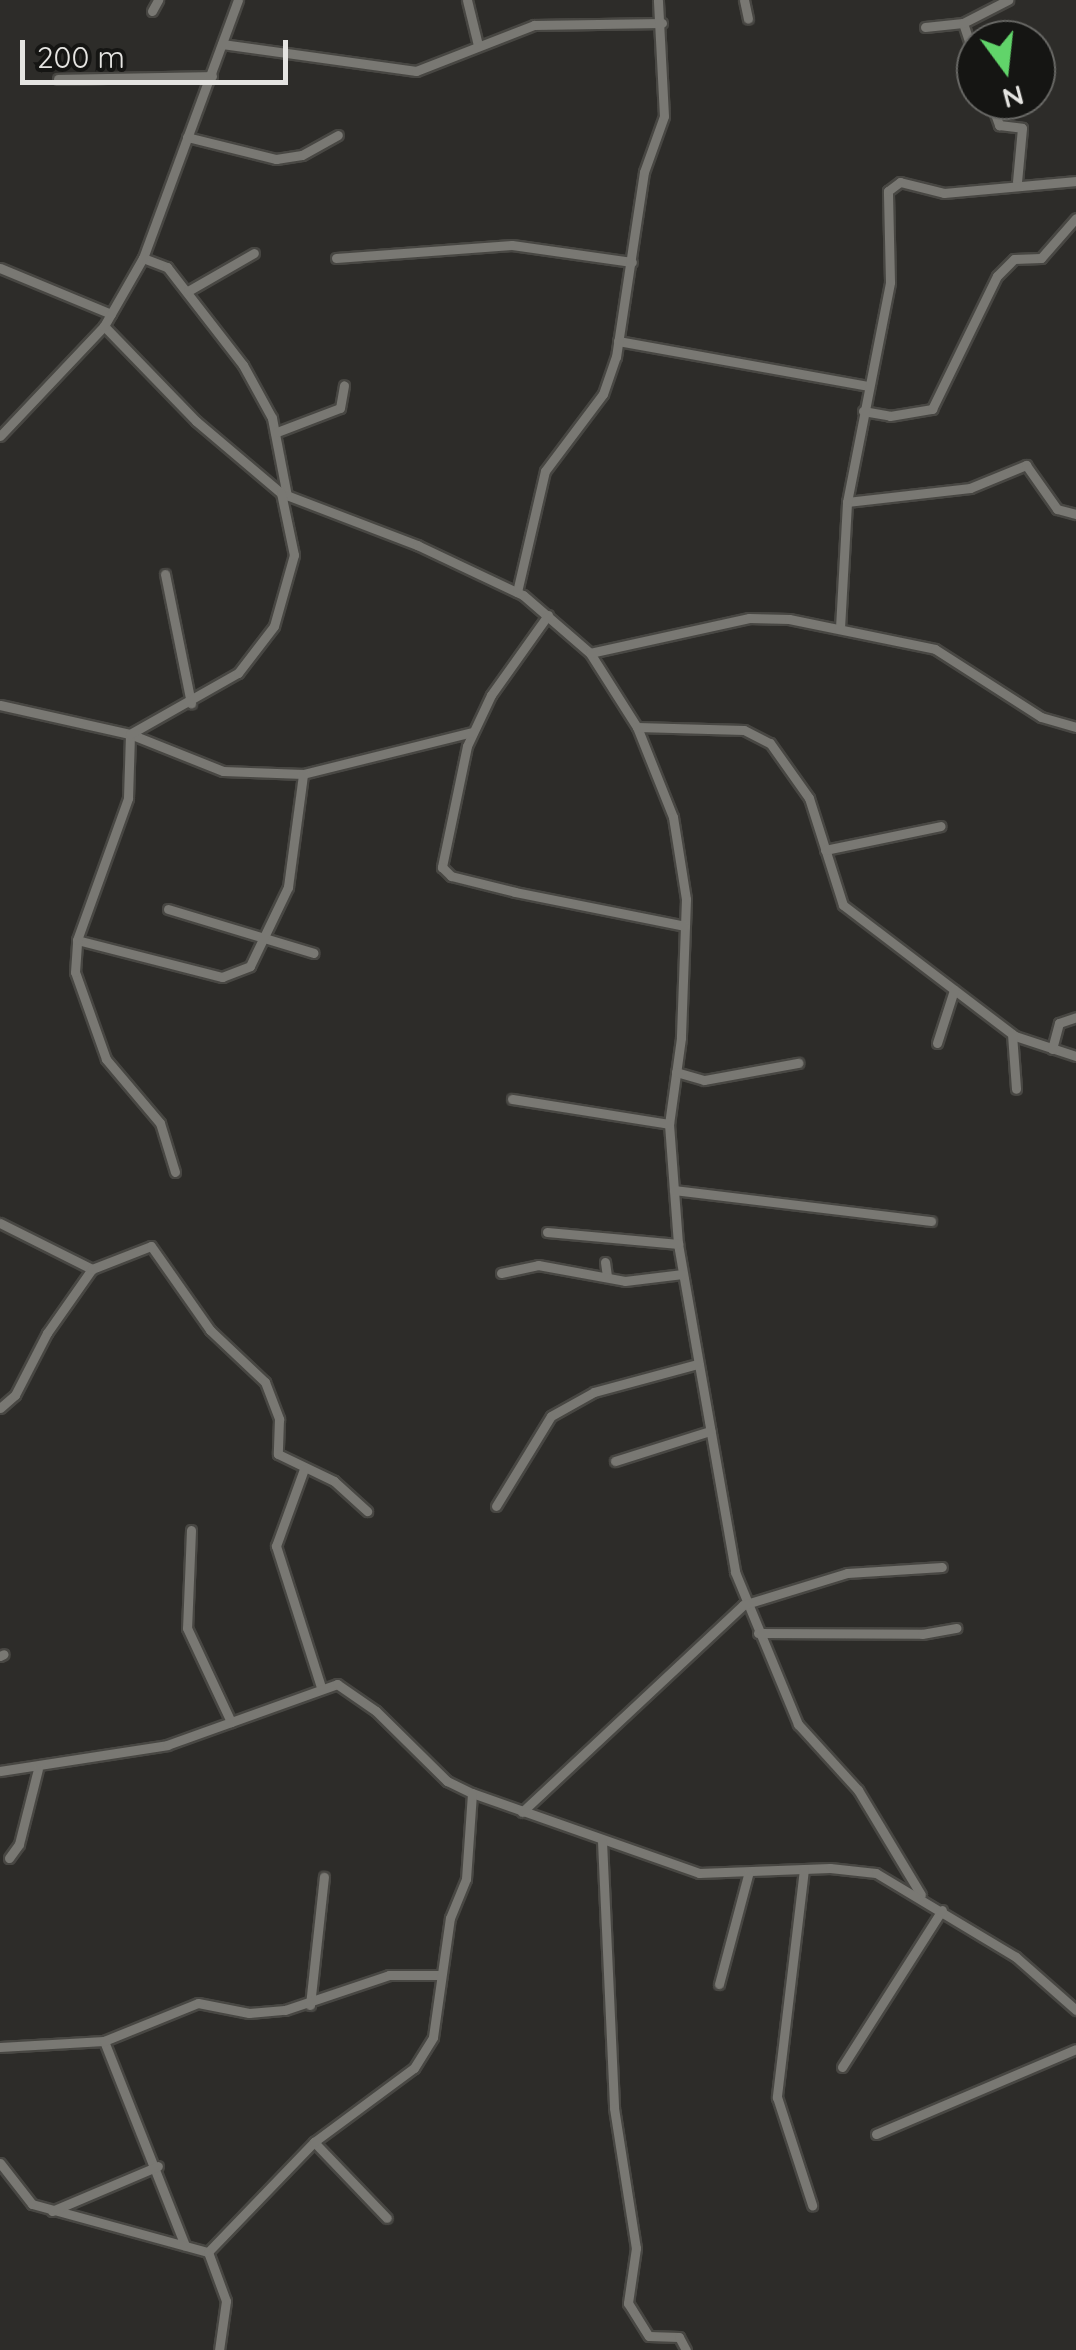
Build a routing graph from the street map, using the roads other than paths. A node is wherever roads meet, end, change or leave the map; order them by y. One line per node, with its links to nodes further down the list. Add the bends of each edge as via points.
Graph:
1 (158, 0): 7 (street)
2 (238, 0): 13 (street)
3 (467, 0): 14 (street)
4 (658, 0): 10 (street)
5 (744, 0): 8 (street)
6 (1008, 0): 9 (street)
7 (152, 11)
8 (748, 19)
9 (968, 20)
10 (662, 23): 14 (street, via 534,26); 26 (street, via 664,116 644,172)
11 (956, 24): 12 (street)
12 (925, 27)
13 (222, 44): 14 (street, via 416,71 436,68); 15 (street)
14 (478, 44)
15 (212, 76): 16 (street); 19 (street)
16 (58, 79)
17 (997, 120): 21 (street, via 1020,124)
18 (338, 135): 19 (street, via 302,156 276,159)
19 (187, 137): 24 (street)
20 (1076, 181): 21 (street)
21 (1017, 182): 33 (street, via 944,193 894,183 890,282)
22 (1076, 218): 34 (street, via 1041,258 1014,259 997,276 932,409 890,416)
23 (254, 252): 28 (street)
24 (143, 258): 28 (street, via 168,267); 29 (street)
25 (336, 258): 26 (street, via 512,245)
26 (632, 262): 31 (street)
27 (0, 268): 29 (street)
28 (188, 290): 36 (street, via 244,366)
29 (111, 314): 30 (street)
30 (104, 326): 35 (street); 37 (street, via 196,421)
31 (618, 341): 33 (street); 41 (street, via 603,394 540,485)
32 (344, 384): 36 (street, via 340,408)
33 (869, 386): 34 (street)
34 (862, 411): 38 (street)
35 (2, 432)
36 (277, 432): 37 (street)
37 (284, 494): 41 (street); 45 (street, via 294,555 274,626 252,661)
38 (846, 502): 39 (street, via 970,488 1026,465 1056,509); 43 (street)
39 (1076, 514)
40 (166, 574): 45 (street)
41 (517, 592): 42 (street)
42 (548, 616): 44 (street); 49 (street)
43 (840, 628): 44 (street, via 749,618); 48 (street, via 934,649 1041,717)
44 (590, 653): 47 (street)
45 (191, 703): 50 (street)
46 (0, 704): 50 (street)
47 (637, 727): 53 (street, via 760,735 792,766); 55 (street, via 673,816)
48 (1076, 728)
49 (472, 732): 51 (street); 55 (street, via 442,858 446,872)
50 (130, 734): 51 (street, via 212,769); 57 (street, via 128,798)
51 (303, 774): 56 (street, via 288,887)
52 (942, 826): 53 (street)
53 (825, 850): 59 (street, via 844,905)
54 (168, 909): 56 (street)
55 (684, 926): 66 (street)
56 (268, 938): 57 (street, via 250,966 222,977); 58 (street)
57 (77, 940): 70 (street, via 75,972 106,1059 160,1124)
58 (314, 953)
59 (954, 990): 61 (street); 62 (street)
60 (1076, 1017): 63 (street, via 1059,1023)
61 (1012, 1034): 63 (street); 67 (street)
62 (937, 1042)
63 (1052, 1049): 64 (street)
64 (1076, 1056)
65 (798, 1063): 66 (street, via 718,1079)
66 (676, 1072): 69 (street)
67 (1016, 1090)
68 (512, 1099): 69 (street)
69 (669, 1124): 71 (street)
70 (175, 1172)
71 (674, 1190): 72 (street); 75 (street)
72 (930, 1221)
73 (0, 1223): 77 (street)
74 (547, 1232): 75 (street)
75 (678, 1244): 79 (street)
76 (606, 1262): 80 (street)
77 (92, 1269): 82 (street, via 46,1334 14,1396); 85 (street, via 148,1246 156,1250 210,1330 265,1382 279,1419 278,1454)
78 (502, 1273): 80 (street, via 538,1264)
79 (683, 1274): 80 (street); 81 (street)
80 (607, 1277)
81 (698, 1364): 83 (street); 86 (street, via 612,1386 566,1406 538,1434)
82 (0, 1408)
83 (710, 1431): 84 (street); 90 (street)
84 (615, 1461)
85 (304, 1469): 87 (street, via 334,1481); 93 (street, via 276,1546)
86 (496, 1506)
87 (368, 1511)
88 (191, 1530): 94 (street, via 188,1633 206,1658)
89 (942, 1567): 90 (street, via 847,1573)
90 (743, 1605): 92 (street); 98 (street)
91 (956, 1628): 92 (street, via 922,1634)
92 (758, 1633): 104 (street, via 798,1724 849,1778)
93 (320, 1686): 94 (street); 97 (street, via 337,1684 355,1694 447,1781)
94 (231, 1722): 95 (street, via 130,1754)
95 (38, 1769): 96 (street); 100 (street, via 19,1844)
96 (0, 1771)
97 (472, 1792): 98 (street); 106 (street, via 466,1879)
98 (522, 1812): 99 (street)
99 (602, 1841): 102 (street, via 699,1873); 124 (street, via 614,2108 636,2248 628,2303 649,2336 679,2337)
100 (9, 1858)
101 (804, 1868): 102 (street); 104 (street, via 860,1869); 118 (street, via 777,2097)
102 (748, 1875): 107 (street)
103 (324, 1877): 108 (street)
104 (921, 1895): 105 (street)
105 (942, 1910): 109 (street, via 1040,1973); 113 (street)
106 (440, 1976): 108 (street, via 389,1975); 115 (street, via 433,2036 414,2068)
107 (719, 1984)
108 (310, 2005): 110 (street, via 249,2013 198,2003)
109 (1076, 2010)
110 (104, 2041): 111 (street); 117 (street)
111 (0, 2047)
112 (1076, 2049): 114 (street)
113 (842, 2067)
114 (876, 2134)
115 (314, 2142): 120 (street); 122 (street)
116 (0, 2163): 119 (street, via 32,2204)
117 (158, 2166): 119 (street); 121 (street)
118 (812, 2205)
119 (52, 2211): 121 (street)
120 (388, 2218)
121 (185, 2246): 122 (street)
122 (208, 2252): 123 (street, via 226,2302)
123 (219, 2350)
124 (686, 2350)

